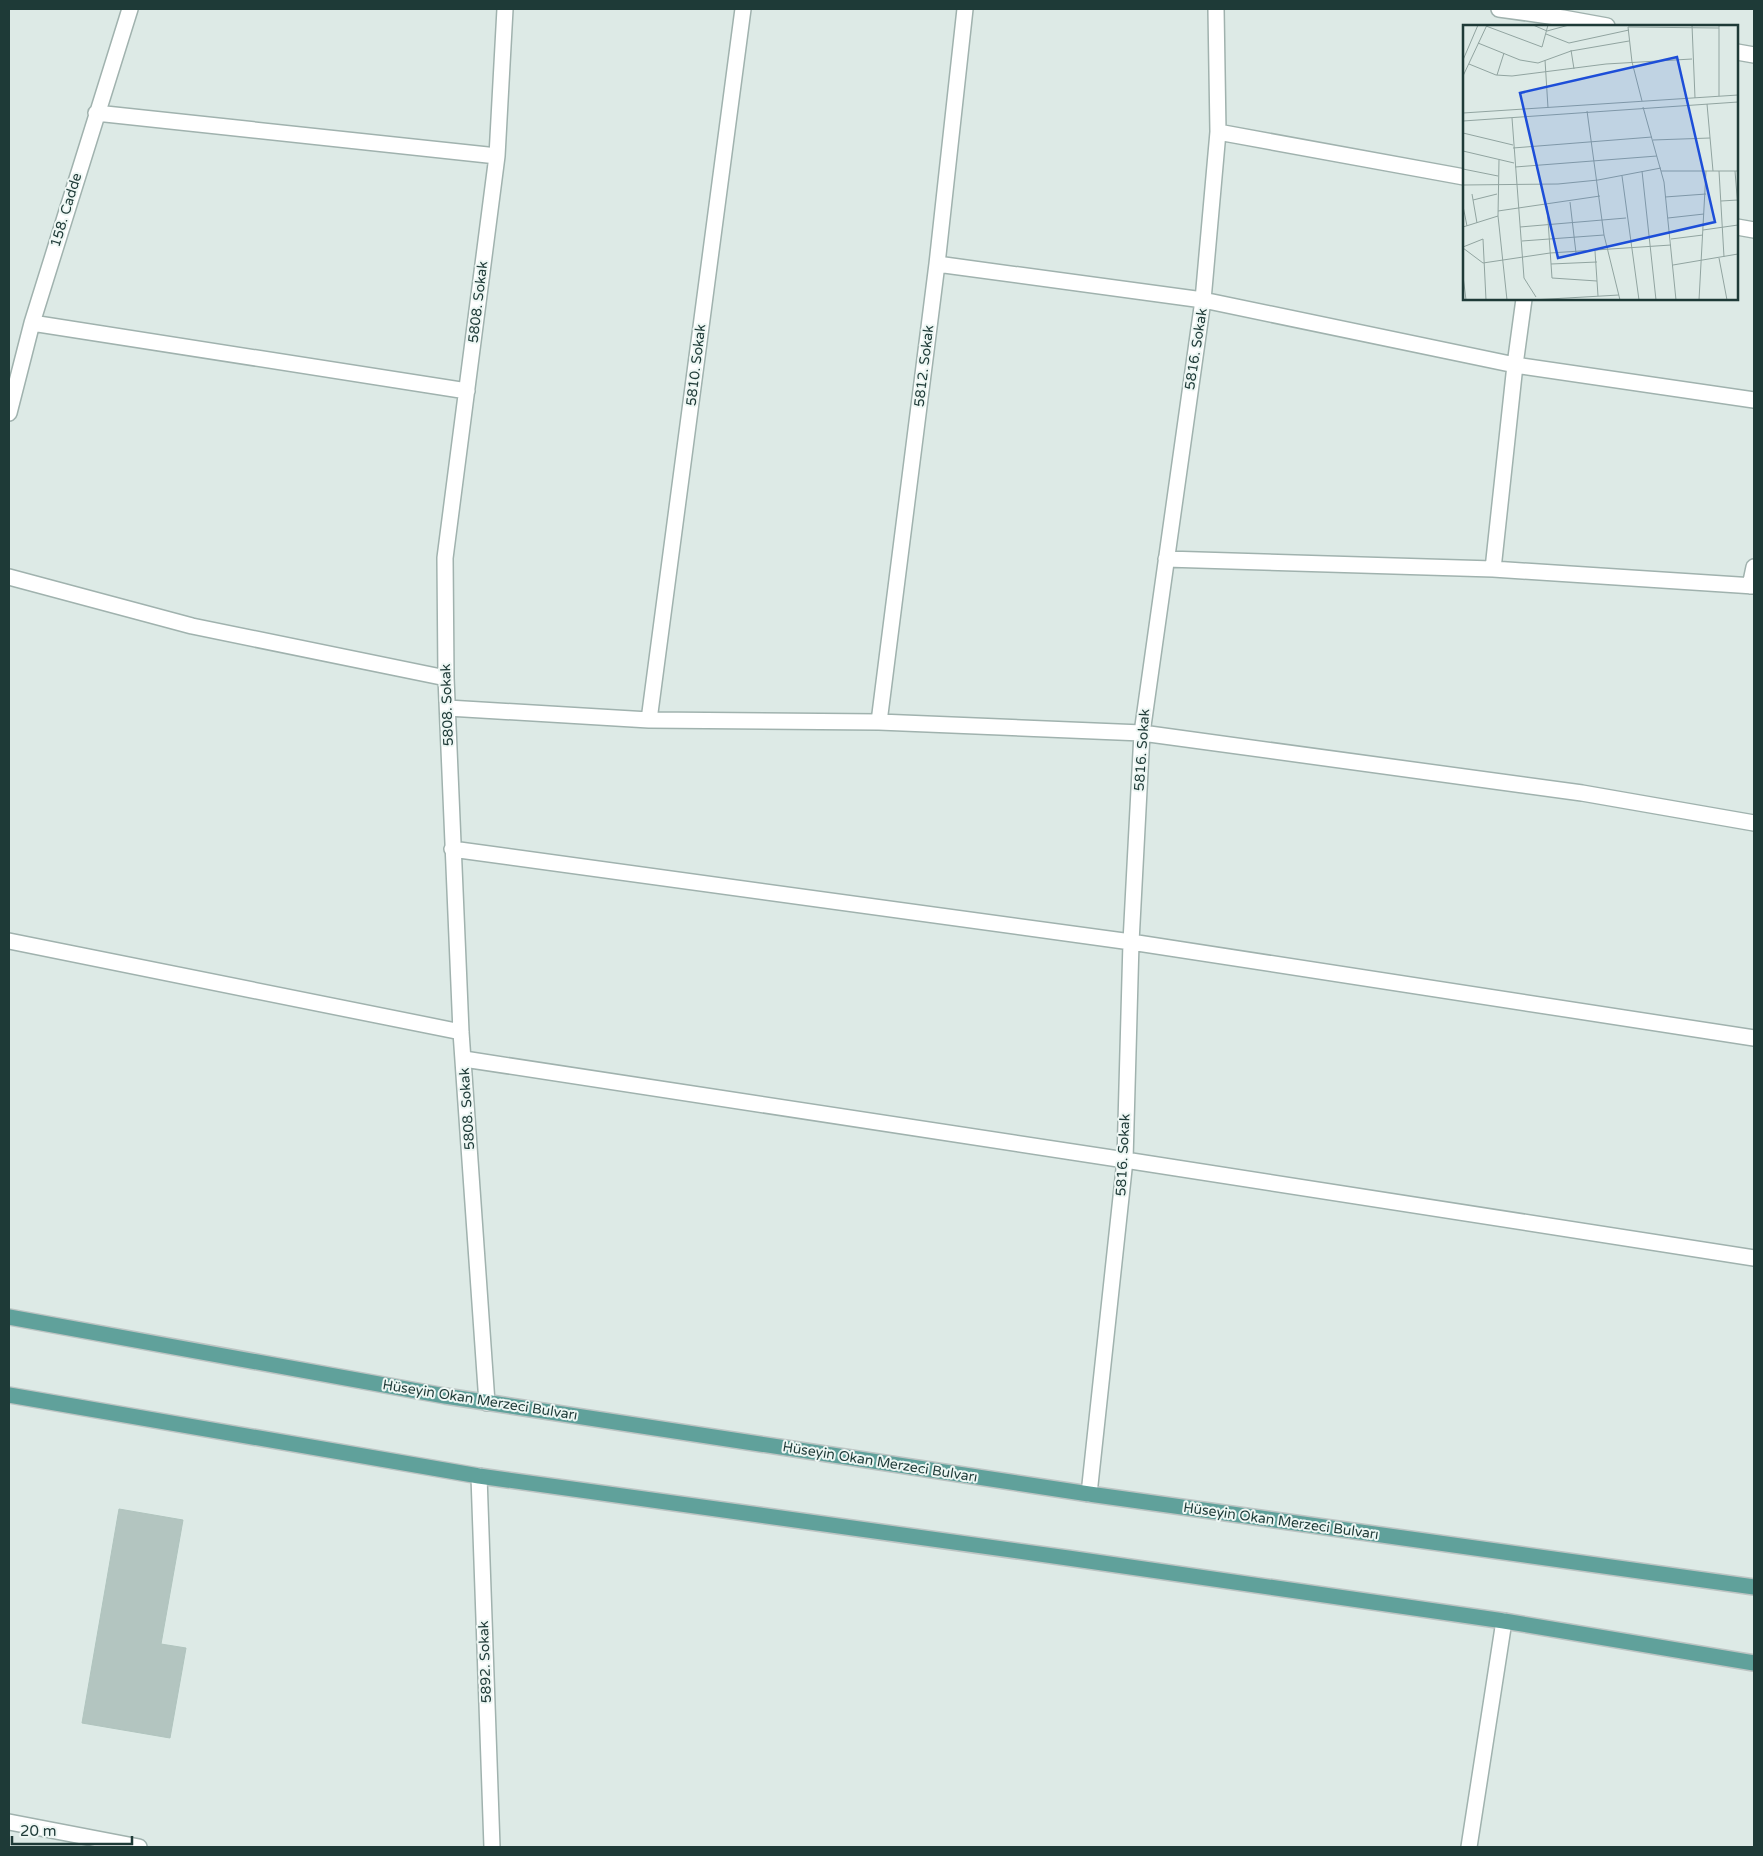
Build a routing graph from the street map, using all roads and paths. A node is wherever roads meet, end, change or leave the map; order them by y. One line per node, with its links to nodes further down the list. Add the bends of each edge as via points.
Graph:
1 (130, 9): 11 (street, 158. Cadde)
2 (505, 9): 13 (street, 5808. Sokak)
3 (743, 9): 32 (street, 5810. Sokak)
4 (965, 9): 17 (street, 5812. Sokak)
5 (1216, 9): 12 (street, 5816. Sokak)
6 (1499, 9): 7 (street)
7 (1562, 22): 8 (street)
8 (1596, 25)
9 (1738, 52): 10 (street)
10 (1754, 55)
11 (96, 113): 13 (street); 20 (street, 158. Cadde)
12 (1218, 132): 14 (street); 18 (street, 5816. Sokak)
13 (496, 156): 22 (street, 5808. Sokak)
14 (1463, 178)
15 (1738, 227): 16 (street)
16 (1754, 230)
17 (937, 264): 18 (street); 33 (street, 5812. Sokak)
18 (1203, 300): 21 (street); 25 (street, 5816. Sokak)
19 (1524, 300): 21 (street)
20 (32, 323): 22 (street); 24 (street, 158. Cadde)
21 (1515, 365): 23 (street); 27 (street)
22 (467, 391): 30 (street, 5808. Sokak, via 445,558)
23 (1754, 400)
24 (9, 413)
25 (1166, 559): 27 (street); 34 (street, 5816. Sokak)
26 (1754, 567): 29 (street)
27 (1493, 569): 29 (street)
28 (9, 577): 30 (street, via 192,626)
29 (1752, 586)
30 (446, 678): 31 (street, 5808. Sokak)
31 (448, 708): 32 (street); 36 (street, 5808. Sokak)
32 (649, 720): 33 (street)
33 (879, 722): 34 (street)
34 (1142, 733): 35 (street, via 1582,793); 38 (street, 5816. Sokak)
35 (1754, 823)
36 (452, 849): 38 (street); 39 (street, 5808. Sokak)
37 (9, 941): 39 (street)
38 (1131, 942): 40 (street); 42 (street, 5816. Sokak)
39 (461, 1032): 41 (street, 5808. Sokak)
40 (1754, 1038)
41 (464, 1059): 42 (street); 46 (street, 5808. Sokak)
42 (1125, 1160): 43 (street); 48 (street, 5816. Sokak)
43 (1754, 1258)
44 (9, 1317): 46 (main road, Hüseyin Okan Merzeci Bulvarı)
45 (9, 1395): 47 (main road)
46 (487, 1403): 48 (main road, Hüseyin Okan Merzeci Bulvarı)
47 (479, 1476): 50 (main road); 54 (street, 5892. Sokak)
48 (1089, 1494): 49 (main road, Hüseyin Okan Merzeci Bulvarı)
49 (1754, 1587)
50 (1504, 1621): 51 (main road); 55 (street)
51 (1754, 1662)
52 (9, 1822): 53 (street)
53 (139, 1847)
54 (492, 1847)
55 (1469, 1847)

